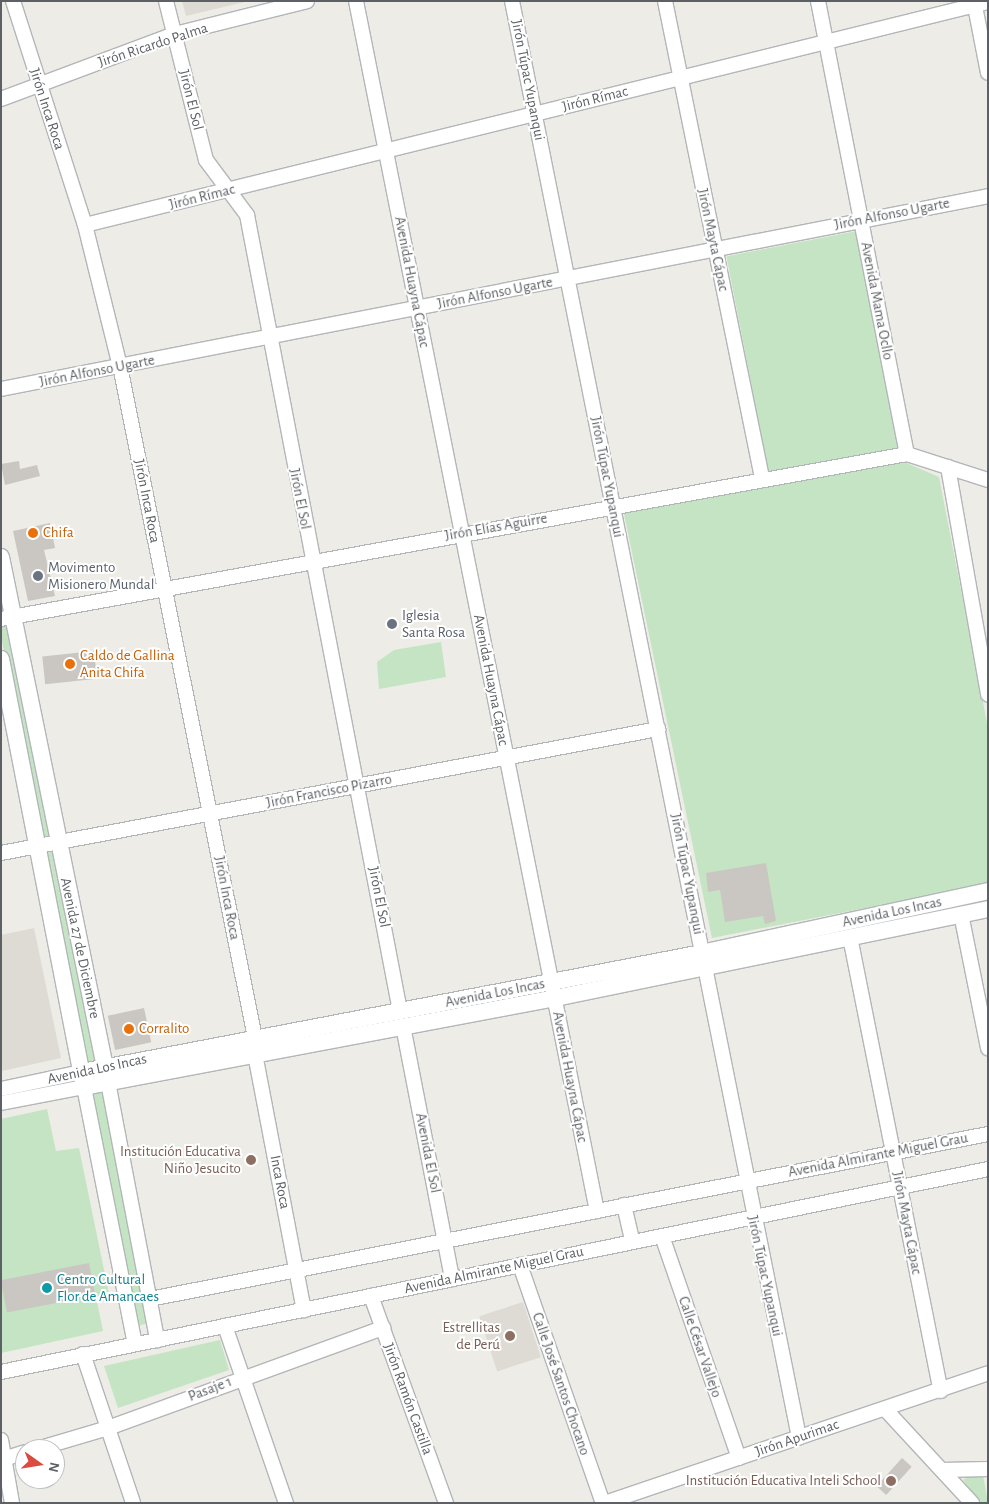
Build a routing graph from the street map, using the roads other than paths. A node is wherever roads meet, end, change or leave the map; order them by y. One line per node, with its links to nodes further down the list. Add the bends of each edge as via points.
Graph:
1 (13, 1): 13 (street, Jirón Inca Roca)
2 (166, 1): 9 (street, Jirón El Sol)
3 (307, 1): 9 (street, Jirón Ricardo Palma)
4 (356, 1): 16 (street, Avenida Huayna Cápac)
5 (512, 1): 15 (street, Jirón Túpac Yupanqui)
6 (665, 1): 12 (street, Jirón Mayta Cápac)
7 (818, 1): 10 (street, Avenida Mama Ocllo)
8 (979, 3): 10 (street, Jirón Rímac); 11 (street)
9 (175, 34): 13 (street, Jirón Ricardo Palma); 17 (street, Jirón El Sol, via 206,160)
10 (826, 42): 12 (street, Jirón Rímac); 19 (street, Avenida Mama Ocllo)
11 (988, 73)
12 (680, 78): 15 (street, Jirón Rímac); 21 (street, Jirón Mayta Cápac)
13 (38, 85): 14 (street, Jirón Ricardo Palma); 20 (street, Jirón Inca Roca)
14 (1, 99)
15 (535, 114): 16 (street, Jirón Rímac); 22 (street, Jirón Túpac Yupanqui)
16 (386, 151): 17 (street, Jirón Rímac); 23 (street, Avenida Huayna Cápac)
17 (228, 190): 20 (street, Jirón Rímac); 24 (street, Jirón El Sol, via 247,215)
18 (988, 196): 19 (street, Jirón Alfonso Ugarte)
19 (861, 220): 21 (street, Jirón Alfonso Ugarte); 27 (street, Avenida Mama Ocllo)
20 (85, 226): 25 (street, Jirón Inca Roca)
21 (716, 249): 22 (street, Jirón Alfonso Ugarte); 29 (street, Jirón Mayta Cápac)
22 (568, 278): 23 (street, Jirón Alfonso Ugarte); 31 (street, Jirón Túpac Yupanqui)
23 (417, 308): 24 (street, Jirón Alfonso Ugarte); 32 (street, Avenida Huayna Cápac)
24 (268, 337): 25 (street, Jirón Alfonso Ugarte); 34 (street, Jirón El Sol)
25 (120, 366): 26 (street, Jirón Alfonso Ugarte); 35 (street, Jirón Inca Roca)
26 (1, 389)
27 (907, 454): 28 (street, Jirón Elías Aguirre); 29 (street, Jirón Elías Aguirre)
28 (948, 467): 30 (street, Jirón Elías Aguirre); 38 (street)
29 (762, 478): 31 (street, Jirón Elías Aguirre)
30 (988, 480)
31 (613, 505): 32 (street, Jirón Elías Aguirre); 40 (street, Jirón Túpac Yupanqui)
32 (462, 533): 34 (street, Jirón Elías Aguirre); 41 (street, Avenida Huayna Cápac)
33 (1, 557): 36 (street, Avenida 27 de Diciembre)
34 (311, 560): 35 (street, Jirón Elías Aguirre); 42 (street, Jirón El Sol)
35 (164, 587): 36 (street, Jirón Elías Aguirre); 43 (street, Jirón Inca Roca)
36 (7, 617): 44 (street, Avenida 27 de Diciembre)
37 (1, 659): 45 (street, Avenida 27 de Diciembre)
38 (986, 676): 39 (street)
39 (988, 695)
40 (658, 729): 41 (street, Jirón Francisco Pizarro); 51 (street, Jirón Túpac Yupanqui)
41 (507, 757): 42 (street, Jirón Francisco Pizarro); 52 (street, Avenida Huayna Cápac)
42 (358, 786): 43 (street, Jirón Francisco Pizarro); 53 (street, Jirón El Sol)
43 (210, 813): 44 (street, Jirón Francisco Pizarro); 54 (street, Jirón Inca Roca)
44 (58, 842): 45 (street, Jirón Francisco Pizarro); 57 (street, Avenida 27 de Diciembre)
45 (38, 846): 46 (street, Jirón Francisco Pizarro); 58 (street, Avenida 27 de Diciembre)
46 (1, 853)
47 (988, 891): 51 (street, Avenida Los Incas)
48 (988, 909): 49 (street, Avenida Los Incas)
49 (961, 914): 50 (street, Avenida Los Incas); 55 (street)
50 (850, 937): 51 (street, Avenida Los Incas); 62 (street, Jirón Mayta Cápac)
51 (704, 960): 52 (street, Avenida Los Incas); 64 (street, Jirón Túpac Yupanqui)
52 (553, 990): 53 (street, Avenida Los Incas); 67 (street, Avenida Huayna Cápac)
53 (402, 1019): 54 (street, Avenida Los Incas); 56 (street, Avenida Los Incas); 70 (street, Avenida El Sol)
54 (254, 1038): 57 (street, Avenida Los Incas)
55 (988, 1048)
56 (255, 1054): 57 (street, Avenida Los Incas); 73 (street, Inca Roca)
57 (107, 1074): 58 (street, Avenida Los Incas); 76 (street, Avenida 27 de Diciembre)
58 (83, 1079): 59 (street, Avenida Los Incas); 60 (street, Avenida Los Incas); 81 (street, Avenida 27 de Diciembre)
59 (1, 1089)
60 (1, 1103)
61 (988, 1134): 62 (street, Avenida Almirante Miguel Grau)
62 (894, 1152): 64 (street, Avenida Almirante Miguel Grau); 65 (street, Jirón Mayta Cápac)
63 (988, 1170): 65 (street, Avenida Almirante Miguel Grau)
64 (746, 1181): 66 (street, Avenida Almirante Miguel Grau); 68 (street, Jirón Túpac Yupanqui)
65 (900, 1187): 68 (street, Avenida Almirante Miguel Grau); 86 (street, Jirón Mayta Cápac)
66 (624, 1205): 67 (street, Avenida Almirante Miguel Grau); 71 (street)
67 (597, 1211): 70 (street, Avenida Almirante Miguel Grau)
68 (752, 1218): 69 (street, Avenida Almirante Miguel Grau); 89 (street, Jirón Túpac Yupanqui)
69 (662, 1236): 71 (street, Avenida Almirante Miguel Grau); 94 (street, Calle César Vallejo)
70 (445, 1240): 73 (street, Avenida Almirante Miguel Grau); 74 (street, Avenida El Sol)
71 (632, 1241): 72 (street, Avenida Almirante Miguel Grau)
72 (520, 1265): 74 (street, Avenida Almirante Miguel Grau); 101 (street, Calle José Santos Chocano)
73 (297, 1270): 76 (street, Avenida Almirante Miguel Grau); 77 (street, Inca Roca)
74 (452, 1279): 75 (street, Avenida Almirante Miguel Grau)
75 (371, 1296): 77 (street, Avenida Almirante Miguel Grau); 79 (street, Jirón Ramón Castilla)
76 (150, 1299): 80 (street, Avenida 27 de Diciembre)
77 (304, 1310): 78 (street, Avenida Almirante Miguel Grau)
78 (225, 1326): 80 (street, Avenida Almirante Miguel Grau); 85 (street)
79 (383, 1328): 85 (street, Pasaje 1); 100 (street, Jirón Ramón Castilla)
80 (158, 1340): 81 (street, Avenida Almirante Miguel Grau)
81 (135, 1344): 82 (street, Avenida Almirante Miguel Grau)
82 (83, 1354): 83 (street, Avenida Almirante Miguel Grau); 88 (street)
83 (1, 1372)
84 (988, 1373): 86 (street, Jirón Apurimac)
85 (242, 1377): 88 (street, Pasaje 1); 99 (street)
86 (941, 1392): 87 (street, Jirón Apurimac)
87 (884, 1409): 89 (street, Jirón Apurimac); 96 (street)
88 (108, 1428): 91 (street, Pasaje 1); 98 (street)
89 (799, 1438): 94 (street, Jirón Apurimac)
90 (1, 1440): 93 (street)
91 (65, 1441)
92 (15, 1455): 93 (street)
93 (4, 1458): 97 (street)
94 (739, 1458): 101 (street, Jirón Apurimac)
95 (988, 1469): 96 (street)
96 (942, 1470): 102 (street)
97 (12, 1503)
98 (133, 1503)
99 (286, 1503)
100 (446, 1503)
101 (604, 1503)
102 (972, 1503)

